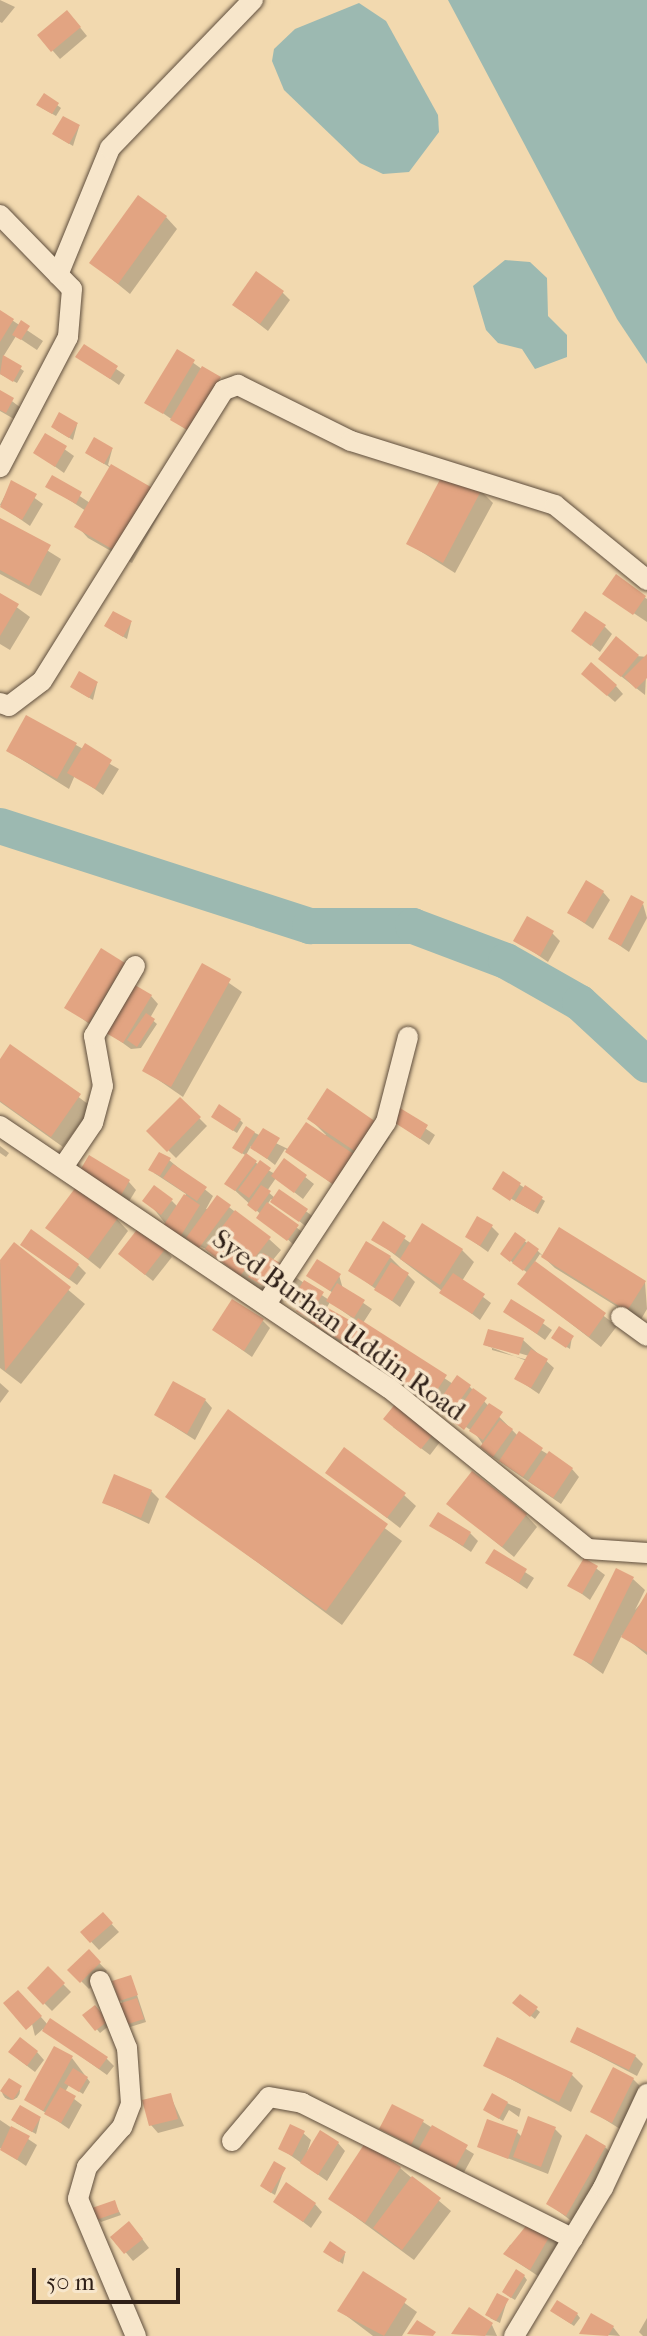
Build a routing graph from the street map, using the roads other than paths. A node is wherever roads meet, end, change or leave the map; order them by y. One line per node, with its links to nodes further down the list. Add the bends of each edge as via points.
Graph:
1 (253, 0): 3 (street, via 110,148)
2 (0, 215): 3 (street)
3 (58, 275): 4 (street, via 72,289 68,337)
4 (0, 467)
5 (647, 580): 6 (street, via 555,505 351,441 238,385 224,390 42,681 9,706)
6 (0, 703)
7 (135, 966): 10 (street, via 94,1036 103,1086 93,1123)
8 (408, 1037): 11 (street, via 386,1122)
9 (0, 1126): 10 (street, Syed Burhan Uddin Road)
10 (63, 1167): 11 (street, Syed Burhan Uddin Road)
11 (266, 1304): 14 (street, Syed Burhan Uddin Road, via 389,1388 588,1549)
12 (621, 1317): 13 (street)
13 (647, 1336)
14 (647, 1553)
15 (100, 1981): 19 (street, via 127,2048 131,2104 122,2127 87,2167 78,2199)
16 (647, 2094): 18 (street)
17 (232, 2141): 18 (street, via 269,2097 302,2103)
18 (573, 2239): 20 (street)
19 (136, 2336)
20 (514, 2336)

